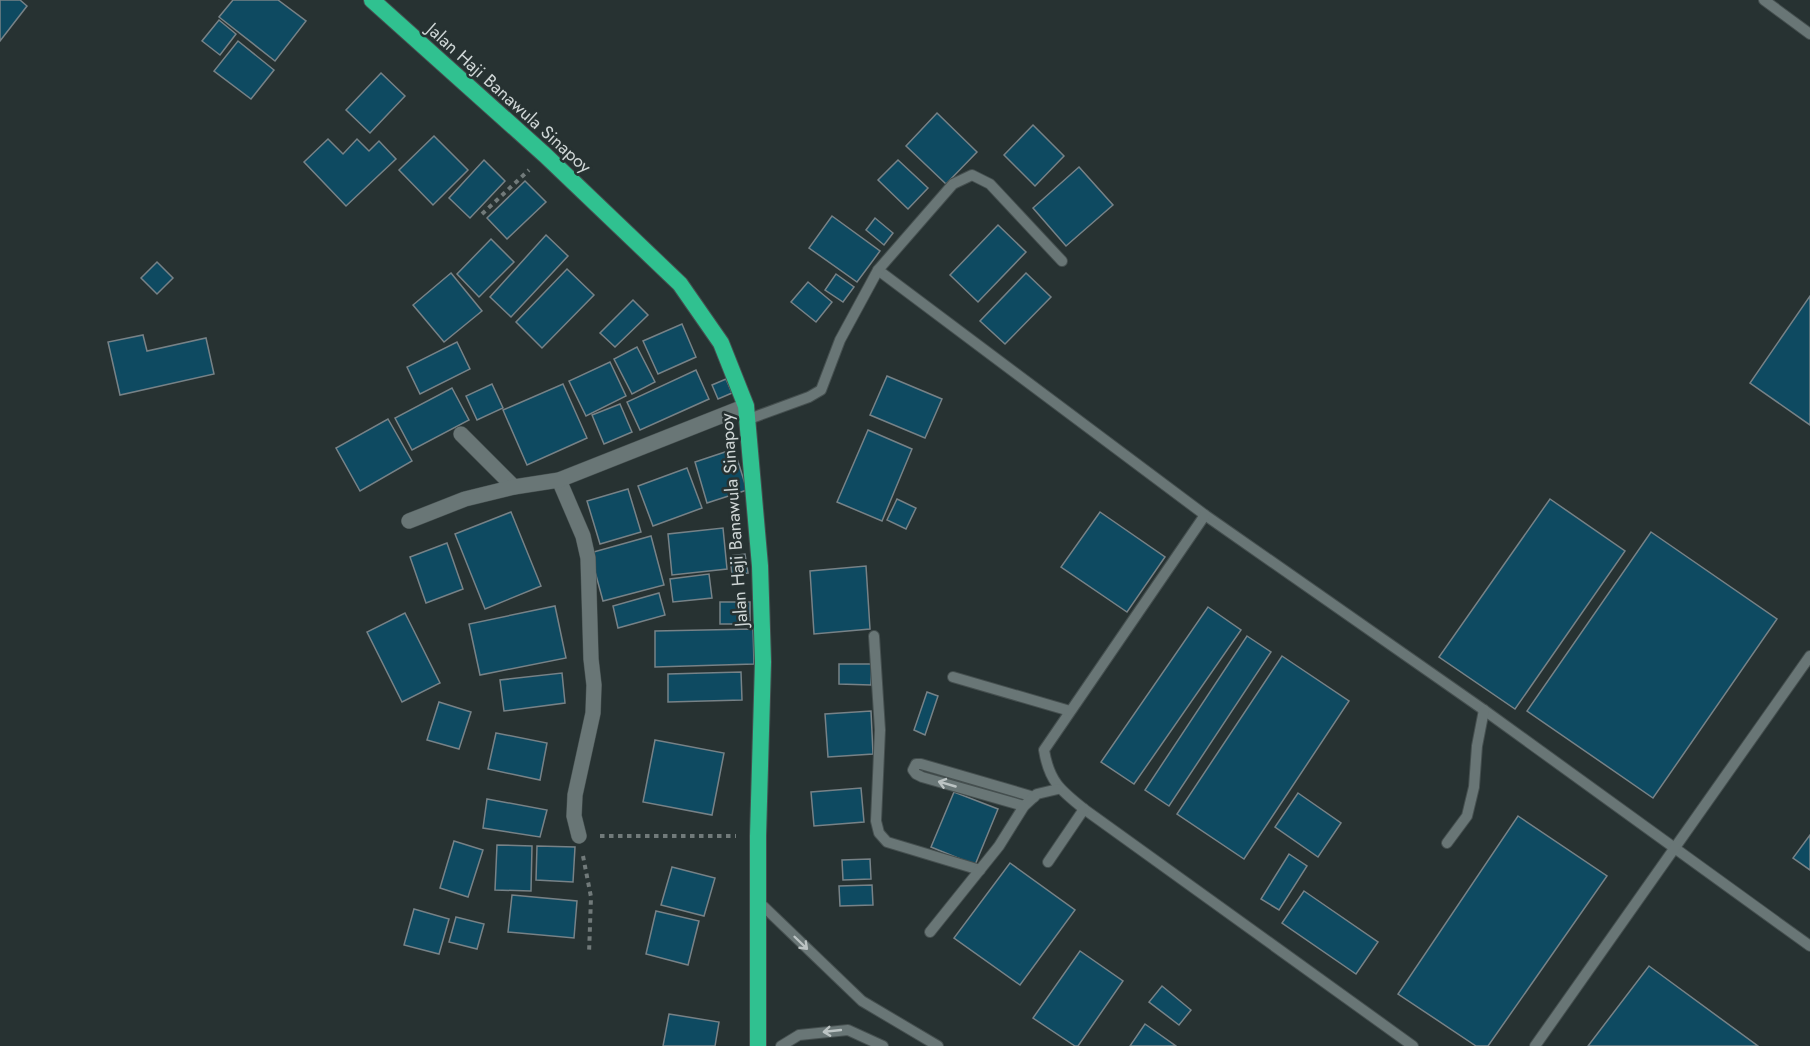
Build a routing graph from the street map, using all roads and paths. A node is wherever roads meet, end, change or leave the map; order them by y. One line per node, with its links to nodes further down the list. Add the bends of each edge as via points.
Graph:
1 (372, 0): 4 (highway, Jalan Haji Banawula Sinapoy)
2 (1764, 0): 3 (lane)
3 (1810, 34)
4 (545, 155): 5 (path); 8 (highway, Jalan Haji Banawula Sinapoy, via 680,284 721,343)
5 (482, 214)
6 (1062, 261): 7 (lane, via 990,184 972,175 953,184)
7 (878, 270): 8 (lane, via 840,340 821,390 809,397); 12 (lane)
8 (748, 412): 10 (street); 25 (highway, Jalan Haji Banawula Sinapoy, via 763,662)
9 (461, 434): 11 (street)
10 (559, 480): 11 (street); 24 (street, via 584,536 588,558 594,685 593,713 575,795 574,816)
11 (514, 488): 13 (street, via 465,500)
12 (1205, 515): 17 (lane); 18 (lane)
13 (409, 521)
14 (874, 636): 29 (lane, via 880,730 875,803 879,833 887,842)
15 (1810, 656): 27 (lane)
16 (953, 678): 18 (lane)
17 (1484, 710): 26 (lane, via 1467,816); 27 (lane)
18 (1070, 711): 20 (lane, via 1044,750 1047,769)
19 (988, 789): 19 (lane, one-way to 19, via 921,777 913,770 921,764); 21 (lane); 22 (lane)
20 (1058, 789): 21 (lane); 23 (lane)
21 (1034, 797): 22 (lane)
22 (1024, 806): 29 (lane)
23 (1083, 809): 28 (lane); 38 (lane)
24 (579, 836): 25 (path); 33 (path, via 591,897)
25 (758, 836): 30 (highway, Jalan Haji Banawula Sinapoy)
26 (1447, 843)
27 (1675, 849): 32 (lane); 39 (lane)
28 (1048, 862)
29 (980, 870): 31 (lane)
30 (759, 902): 34 (highway, Jalan Haji Banawula Sinapoy); 37 (lane, one-way to 37, via 862,1001)
31 (930, 932)
32 (1810, 945)
33 (589, 954)
34 (758, 1046)
35 (781, 1046): 36 (lane, one-way to 35, via 848,1030 799,1035)
36 (884, 1046)
37 (938, 1046)
38 (1413, 1046)
39 (1535, 1046)

